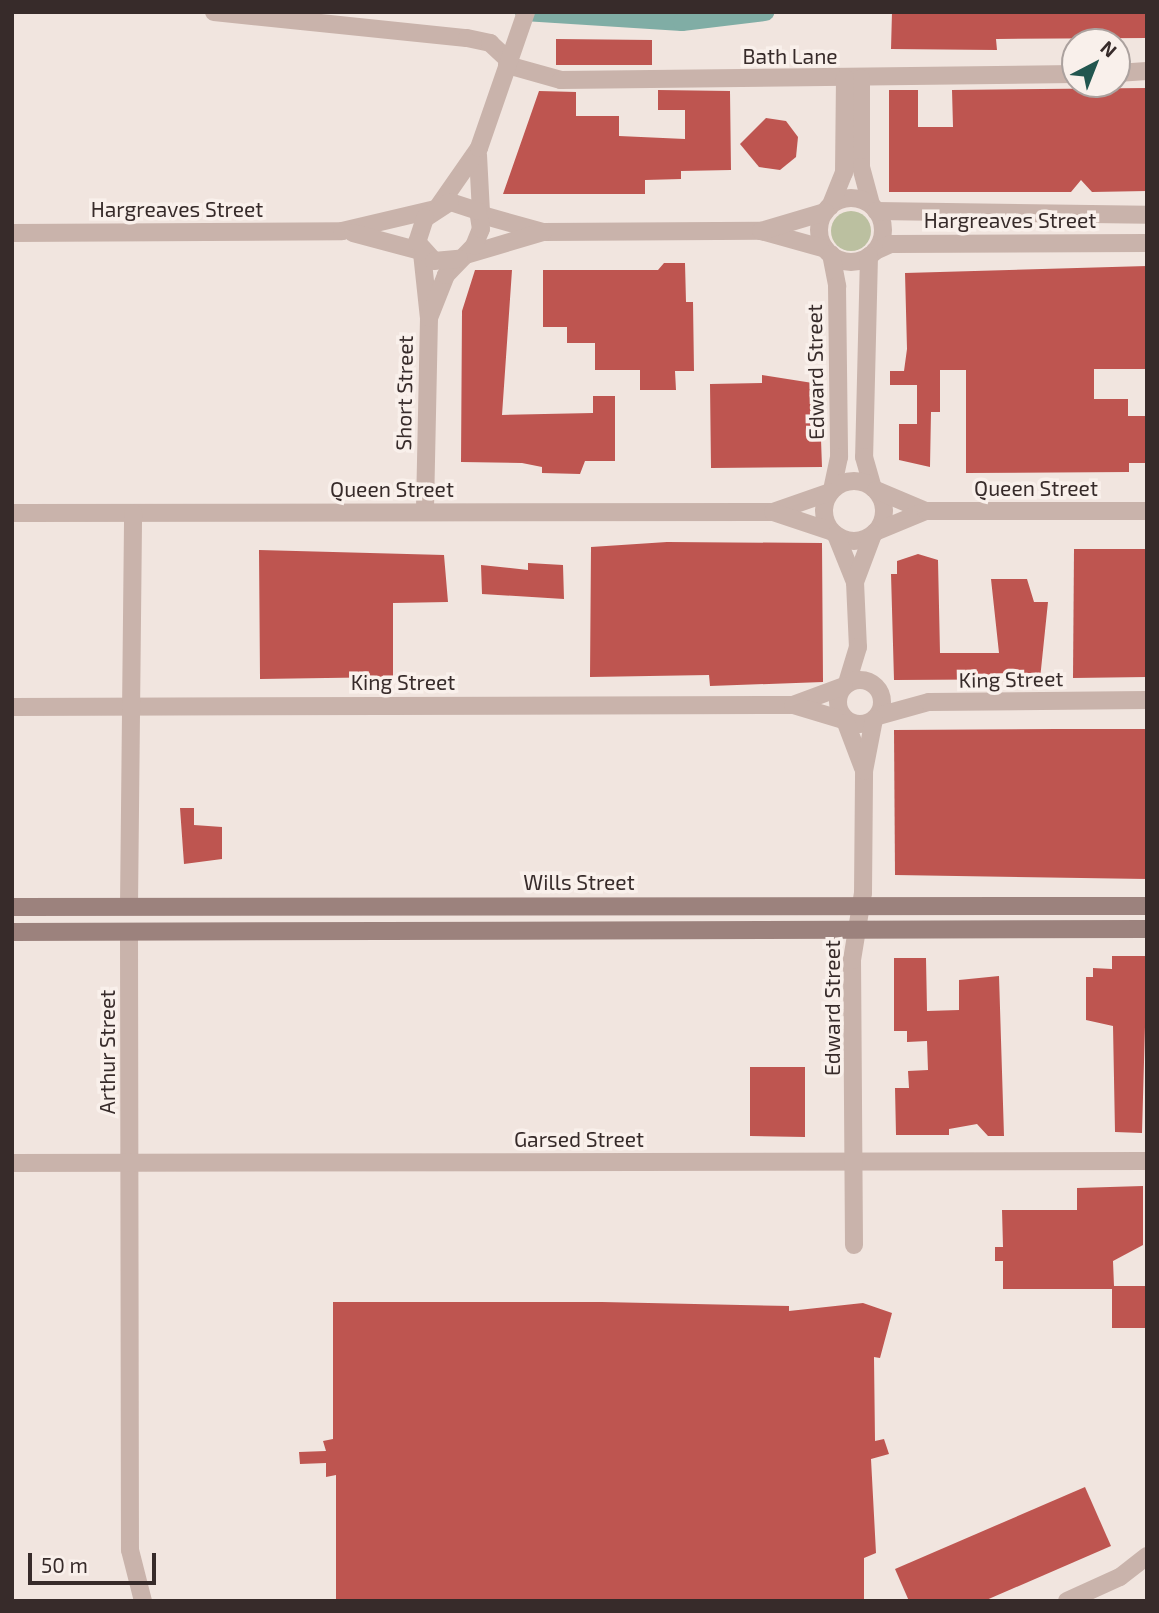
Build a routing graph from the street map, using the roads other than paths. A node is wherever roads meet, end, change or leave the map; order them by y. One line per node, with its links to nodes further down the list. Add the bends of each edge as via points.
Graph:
1 (214, 12): 3 (street, via 467,38 490,43)
2 (526, 12): 3 (street)
3 (508, 63): 5 (street, Bath Lane, via 561,80); 8 (street)
4 (1061, 74): 6 (street, Bath Lane)
5 (818, 78): 6 (street, Bath Lane); 7 (street, via 827,83)
6 (853, 78): 7 (street); 10 (street, via 861,167)
7 (845, 120): 11 (street, via 843,180)
8 (479, 148): 9 (street); 12 (street)
9 (436, 208): 12 (street, via 461,203); 14 (street, Hargreaves Street); 19 (street, via 419,228)
10 (873, 208): 11 (street, via 852,198); 13 (street, Hargreaves Street); 21 (street, via 883,231)
11 (827, 209): 16 (street); 20 (street, via 820,230)
12 (481, 214): 15 (street); 22 (street, via 477,242)
13 (1147, 215)
14 (342, 231): 17 (street, Hargreaves Street); 19 (street, Hargreaves Street)
15 (543, 232): 16 (street); 22 (street)
16 (761, 232): 20 (street)
17 (12, 233)
18 (1147, 243): 21 (street, Hargreaves Street, via 891,244)
19 (421, 252): 22 (street, via 439,262); 23 (street, Short Street)
20 (828, 252): 21 (street, via 849,262); 25 (street, Edward Street, via 837,286 839,457)
21 (872, 254): 24 (street, via 864,457)
22 (462, 257): 23 (street, Short Street)
23 (429, 317): 26 (street, Short Street)
24 (874, 489): 25 (street, via 856,481); 27 (street, Queen Street); 33 (street, via 884,507)
25 (831, 491): 29 (street, Queen Street); 32 (street, via 823,512)
26 (425, 511): 29 (street, Queen Street); 31 (street, Queen Street)
27 (926, 511): 28 (street, Queen Street); 33 (street, Queen Street)
28 (1147, 511)
29 (773, 512): 32 (street, Queen Street)
30 (12, 513): 31 (street, Queen Street)
31 (133, 513): 41 (street, Arthur Street)
32 (833, 533): 33 (street, via 855,541); 34 (street)
33 (874, 533): 34 (street)
34 (855, 582): 35 (street)
35 (858, 647): 36 (street); 37 (street)
36 (874, 684): 37 (street); 42 (street, via 883,702)
37 (845, 685): 39 (street, King Street); 43 (street, via 839,698)
38 (1147, 700): 42 (street, King Street, via 929,702)
39 (793, 705): 41 (street, King Street); 43 (street, King Street)
40 (12, 707): 41 (street, King Street)
41 (131, 707): 45 (street, Arthur Street)
42 (876, 718): 43 (street); 44 (street, Edward Street)
43 (845, 722): 44 (street, Edward Street)
44 (864, 771): 46 (street, Edward Street)
45 (130, 905): 46 (main road, Wills Street); 49 (main road, Wills Street); 52 (main road, Arthur Street)
46 (861, 905): 47 (main road, Wills Street); 54 (street, Edward Street)
47 (934, 906): 48 (main road, Wills Street); 53 (main road)
48 (1147, 906)
49 (12, 907)
50 (1147, 929): 53 (main road)
51 (12, 932): 52 (main road)
52 (129, 932): 54 (main road); 58 (street, Arthur Street)
53 (935, 932): 54 (main road)
54 (853, 933): 55 (street, Edward Street)
55 (855, 1161): 56 (street, Garsed Street); 58 (street, Garsed Street); 59 (street, Edward Street)
56 (1147, 1161)
57 (12, 1163): 58 (street, Garsed Street)
58 (131, 1163): 61 (street, Arthur Street, via 130,1550)
59 (854, 1245)
60 (1147, 1556): 62 (street, via 1120,1577)
61 (140, 1595)
62 (1067, 1601)

